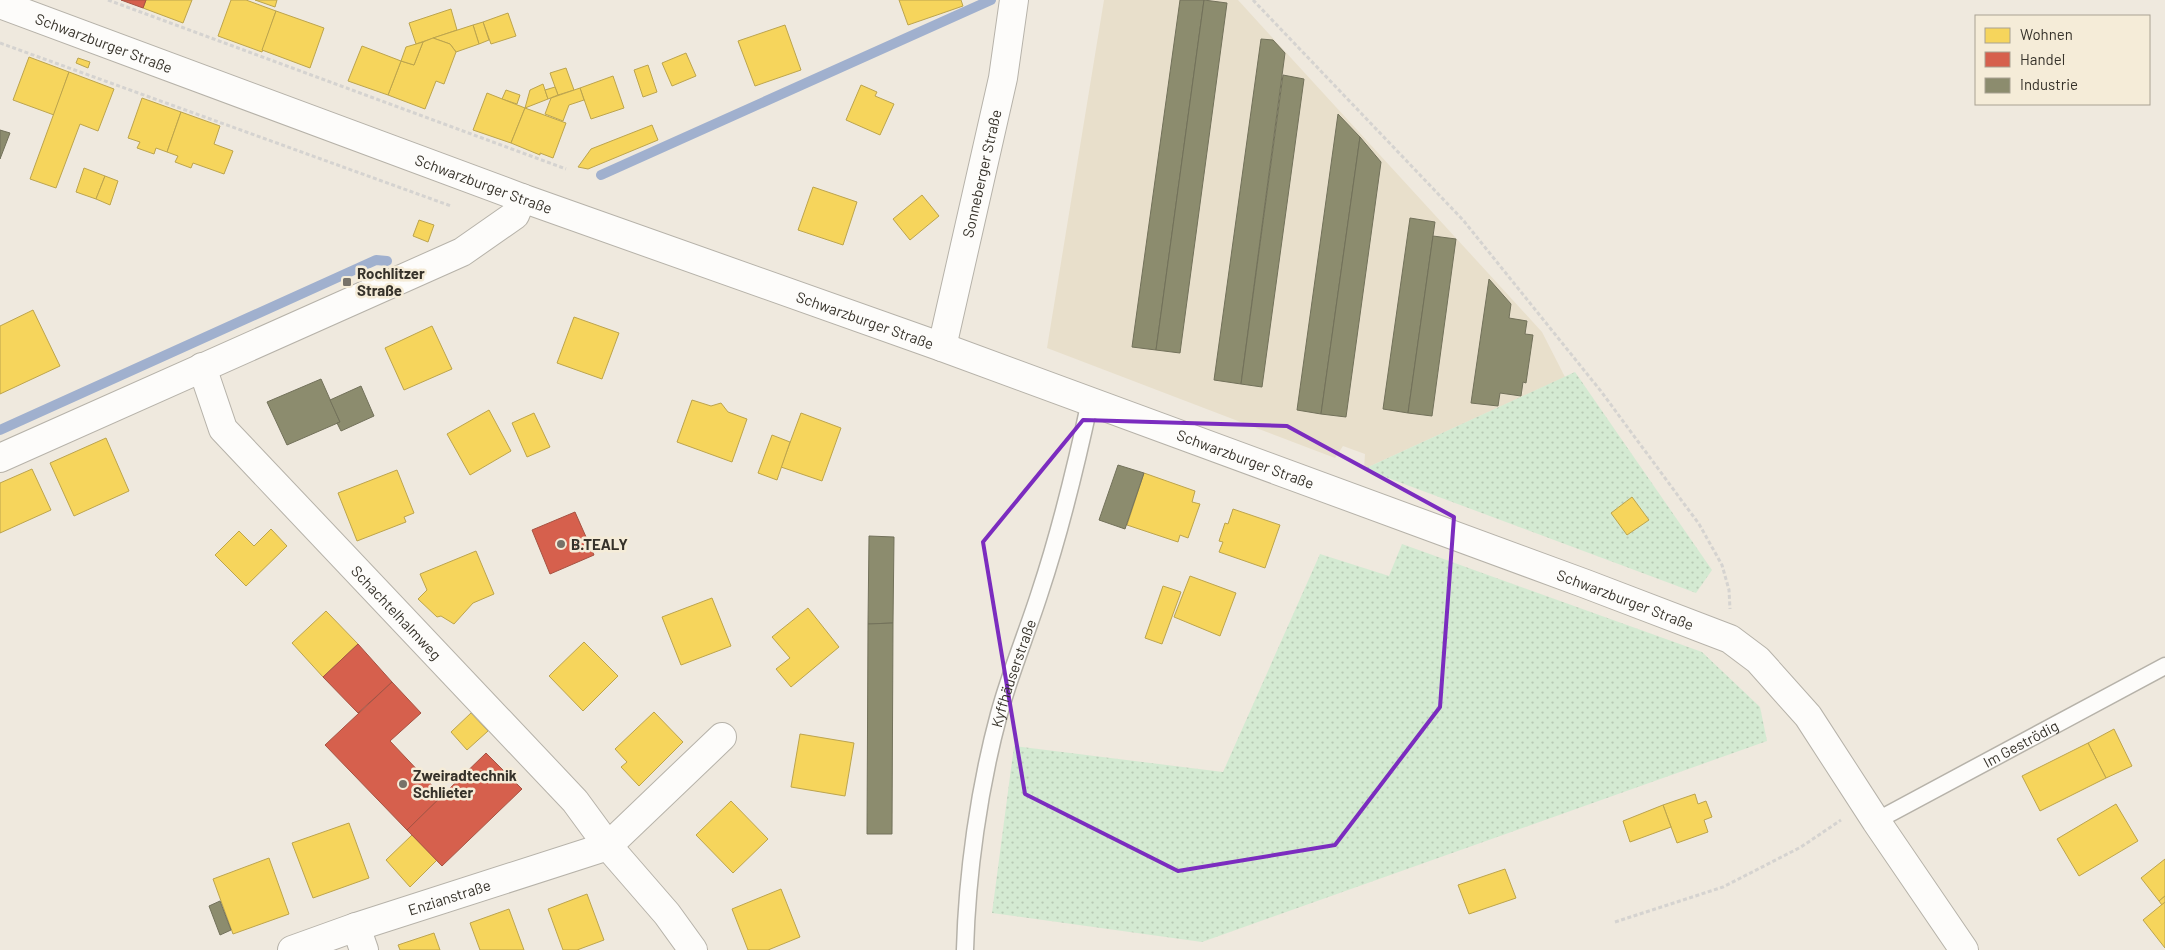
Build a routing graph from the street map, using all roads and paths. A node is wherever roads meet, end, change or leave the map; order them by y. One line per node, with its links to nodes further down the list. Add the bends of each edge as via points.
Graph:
1 (108, 0): 5 (path)
2 (1014, 0): 7 (street, Sonneberger Straße, via 1003,78)
3 (1253, 0): 11 (path, via 1463,220 1606,398 1699,524 1722,565 1729,590)
4 (0, 4): 6 (street, Schwarzburger Straße)
5 (566, 169)
6 (522, 198): 7 (street, Schwarzburger Straße); 8 (street, via 515,215 462,252)
7 (942, 347): 9 (street, Schwarzburger Straße)
8 (202, 368): 10 (street); 15 (street, Schachtelhalmweg, via 223,430 575,801)
9 (1090, 401): 11 (street, Schwarzburger Straße); 20 (lane, Kyffhäuserstraße, via 1072,485 1000,712 984,773)
10 (0, 458)
11 (1730, 639): 14 (street, Schwarzburger Straße, via 1758,660 1808,716)
12 (2165, 666): 14 (lane, Im Geströdig)
13 (722, 736): 15 (street)
14 (1871, 813): 16 (path, via 1723,887); 21 (street, Schwarzburger Straße)
15 (608, 846): 17 (street, Enzianstraße); 19 (street, Schachtelhalmweg, via 667,914)
16 (1615, 922)
17 (360, 938): 18 (street, Enzianstraße)
18 (292, 950)
19 (693, 950)
20 (965, 950)
21 (1964, 950)

